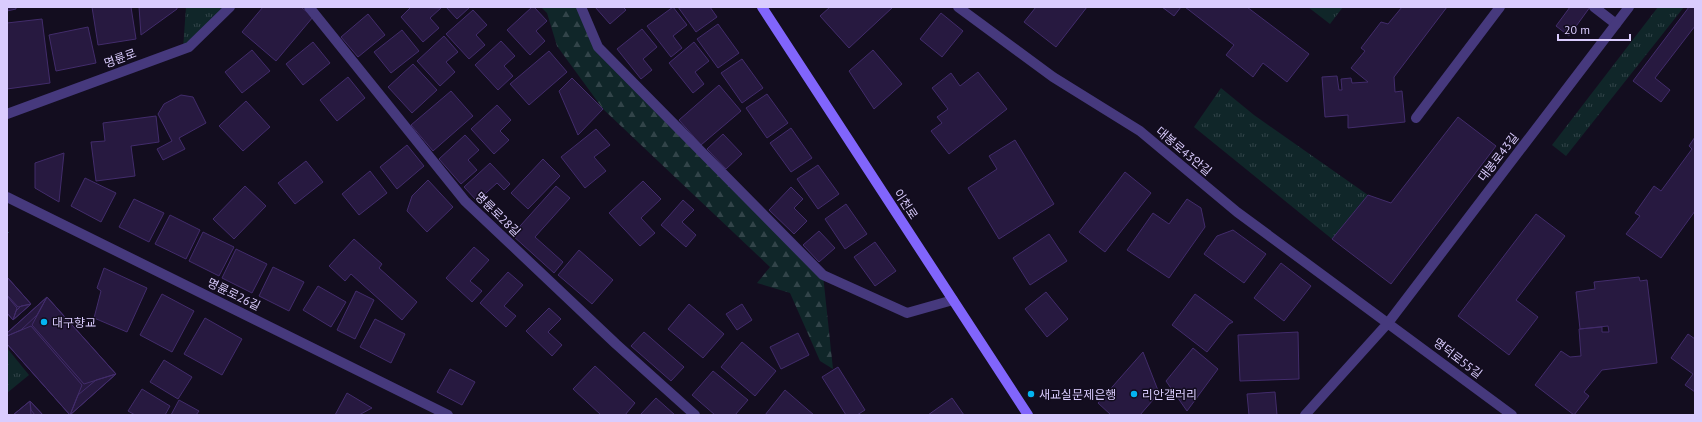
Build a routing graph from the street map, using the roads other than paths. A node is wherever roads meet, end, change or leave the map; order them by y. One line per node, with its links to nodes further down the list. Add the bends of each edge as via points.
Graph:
1 (230, 7): 10 (street, 명륜로, via 189,47)
2 (309, 7): 16 (street, 명륜로28길, via 465,201)
3 (581, 7): 13 (street, via 598,47 823,275 907,313)
4 (762, 7): 13 (main road, 이천로)
5 (958, 7): 14 (street, 대봉로43안길, via 1053,77 1140,131 1237,212)
6 (1500, 7): 11 (street)
7 (1594, 7): 9 (street)
8 (1630, 7): 9 (street, 대봉로43길)
9 (1616, 24): 14 (street, 대봉로43길)
10 (7, 114)
11 (1416, 118)
12 (7, 197): 15 (street, 명륜로26길)
13 (953, 300): 17 (main road, 이천로)
14 (1388, 323): 18 (street, 대봉로43길); 19 (street, 명덕로55길)
15 (448, 415)
16 (695, 415)
17 (1028, 415)
18 (1305, 415)
19 (1512, 415)

